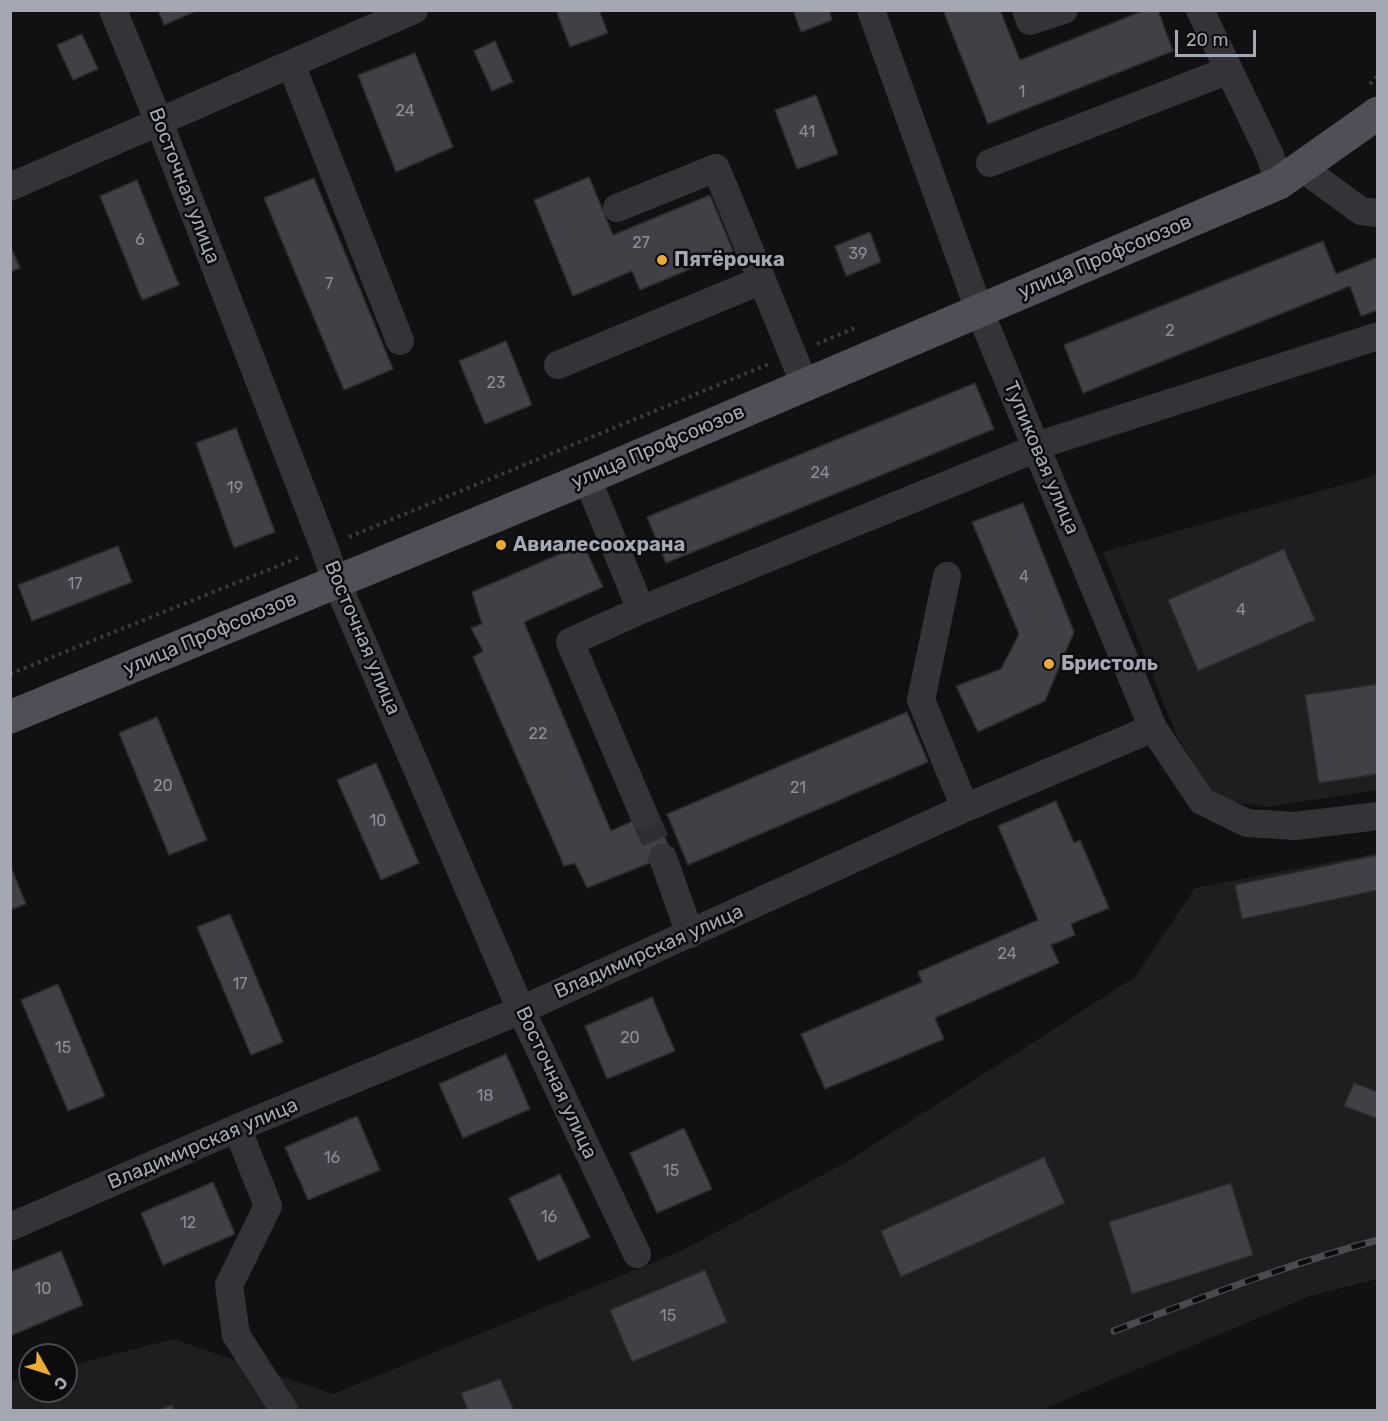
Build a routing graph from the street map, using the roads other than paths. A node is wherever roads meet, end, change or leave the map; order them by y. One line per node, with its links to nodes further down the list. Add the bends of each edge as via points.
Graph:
1 (113, 10): 10 (street, Восточная улица)
2 (414, 10): 7 (street)
3 (871, 10): 17 (street, Тупиковая улица)
4 (1026, 10): 5 (street, via 1030,21)
5 (1064, 10)
6 (1200, 10): 8 (street)
7 (291, 64): 10 (street); 19 (street)
8 (1229, 70): 11 (street); 12 (street, via 1270,155)
9 (1370, 103): 12 (main road, улица Профсоюзов)
10 (159, 122): 13 (street); 25 (street, Восточная улица)
11 (990, 164)
12 (1290, 176): 15 (street, via 1361,211); 17 (main road, улица Профсоюзов)
13 (10, 187)
14 (617, 208): 16 (street, via 716,168)
15 (1377, 213)
16 (762, 280): 20 (street); 21 (street)
17 (979, 310): 21 (main road, улица Профсоюзов); 22 (street, Тупиковая улица)
18 (1377, 336): 22 (street)
19 (400, 341)
20 (558, 365)
21 (805, 385): 23 (main road, улица Профсоюзов)
22 (1037, 447): 26 (street); 28 (street, Тупиковая улица)
23 (587, 478): 25 (main road, улица Профсоюзов); 26 (street)
24 (947, 576): 29 (street, via 921,700)
25 (336, 581): 27 (main road, улица Профсоюзов); 34 (street, Восточная улица)
26 (640, 610): 30 (street, via 570,642)
27 (10, 717)
28 (1153, 728): 29 (street, Владимирская улица); 31 (street, Тупиковая улица, via 1202,801 1247,823 1294,826)
29 (965, 808): 33 (street, Владимирская улица)
30 (644, 815)
31 (1377, 816)
32 (663, 858): 33 (street)
33 (690, 934): 34 (street, Владимирская улица)
34 (521, 1010): 35 (street, Владимирская улица); 37 (street, Восточная улица)
35 (237, 1128): 36 (street, Владимирская улица); 38 (street, via 268,1206 229,1286 236,1335)
36 (10, 1227)
37 (637, 1254)
38 (284, 1410)

